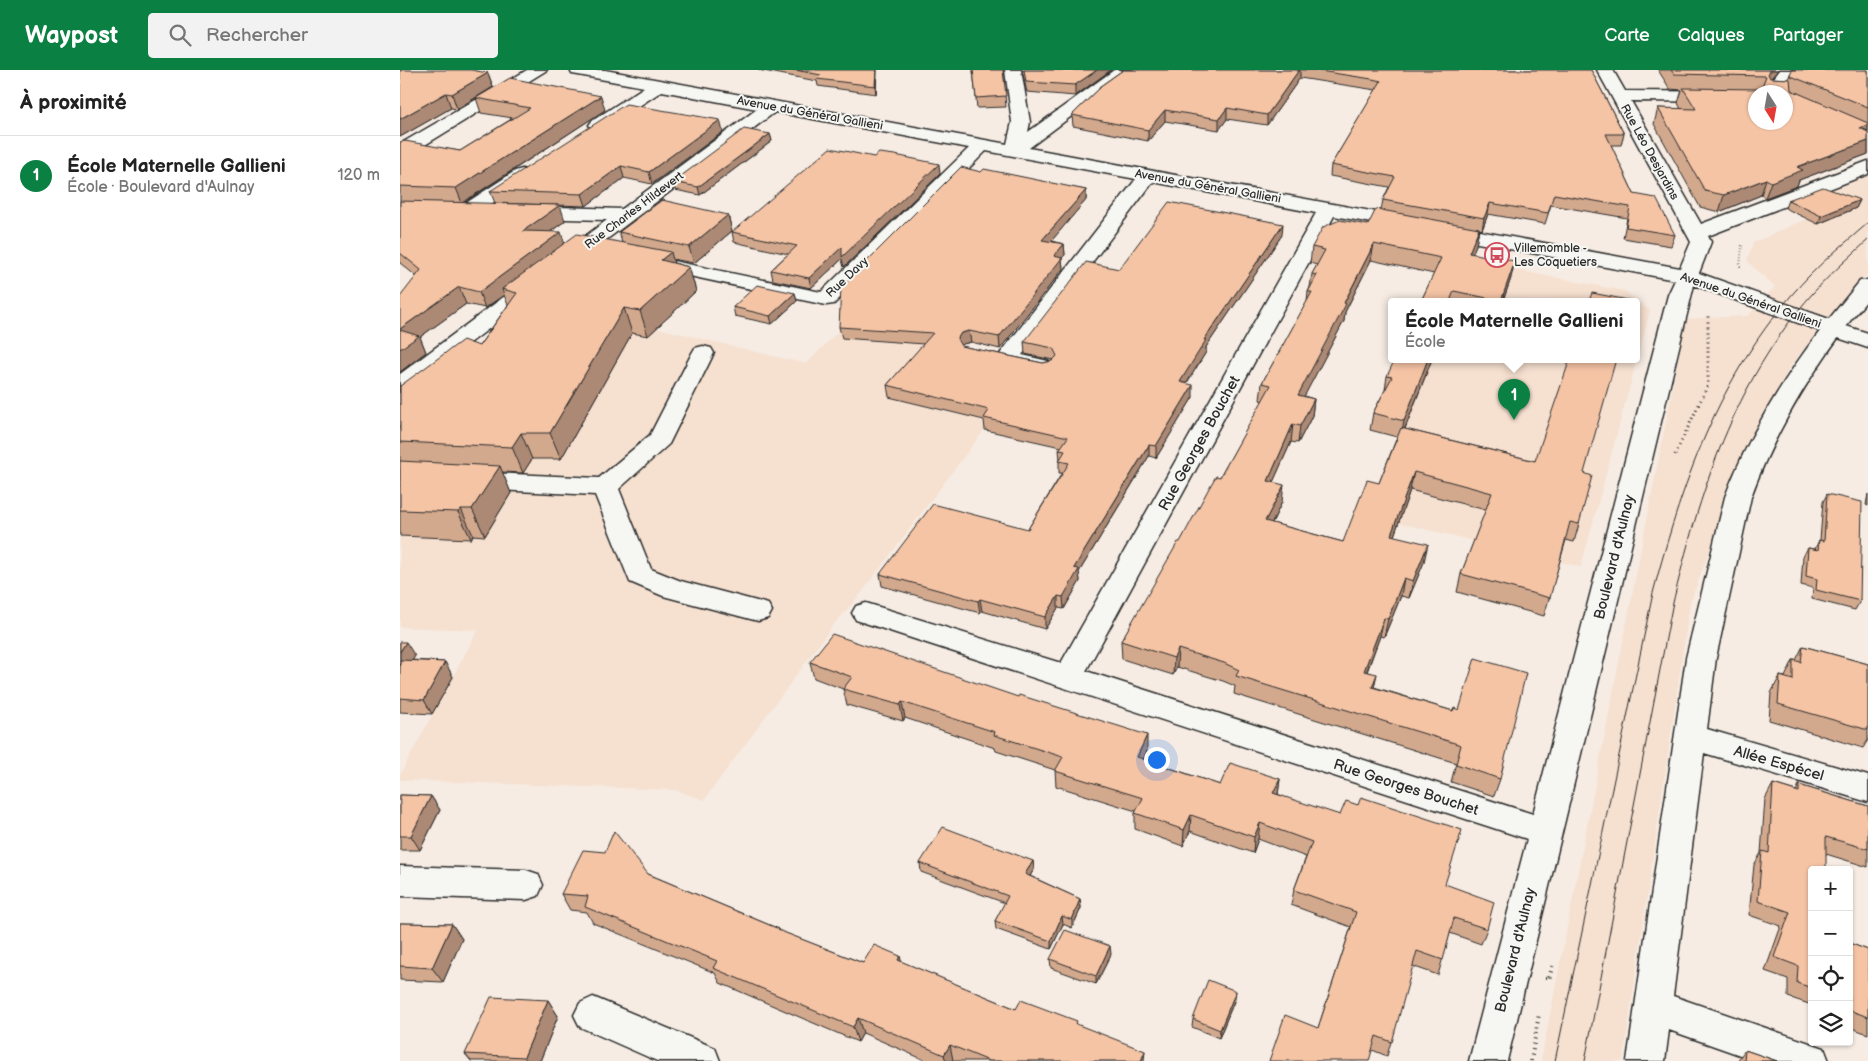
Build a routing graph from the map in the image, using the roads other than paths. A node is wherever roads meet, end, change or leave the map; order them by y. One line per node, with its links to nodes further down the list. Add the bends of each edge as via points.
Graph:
1 (539, 70): 17 (street)
2 (578, 70): 8 (street, Avenue du Général Gallieni)
3 (1013, 70): 16 (street, via 1021,122)
4 (1125, 70): 16 (street)
5 (1605, 70): 11 (street, Rue Léo Desjardins)
6 (1787, 70): 9 (street)
7 (704, 78): 10 (street)
8 (659, 85): 10 (street, Avenue du Général Gallieni); 14 (street)
9 (1776, 85)
10 (686, 90): 13 (street, Avenue du Général Gallieni)
11 (1619, 96): 12 (street); 23 (street, Rue Léo Desjardins)
12 (1748, 97)
13 (772, 106): 15 (street, Avenue du Général Gallieni); 22 (street, Rue Charles Hildevert)
14 (582, 135)
15 (983, 144): 16 (street, Avenue du Général Gallieni); 26 (street, Rue Davy, via 826,300)
16 (1015, 150): 20 (street, Avenue du Général Gallieni)
17 (400, 152)
18 (533, 168): 22 (street, via 457,210)
19 (1868, 168): 23 (street)
20 (1149, 175): 21 (street, Avenue du Général Gallieni); 32 (street, via 998,357)
21 (1329, 208): 27 (street, Avenue du Général Gallieni); 38 (street, Rue Georges Bouchet)
22 (628, 214): 24 (street, Rue Charles Hildevert)
23 (1697, 233): 27 (street, Boulevard d'Aulnay, via 1701,242)
24 (581, 250): 25 (street); 33 (street, Rue Charles Hildevert)
25 (605, 253)
26 (634, 259)
27 (1688, 276): 29 (street, Avenue du Général Gallieni); 41 (street, Boulevard d'Aulnay, via 1679,295)
28 (1868, 286): 29 (street)
29 (1832, 328): 30 (street, Avenue du Général Gallieni); 39 (street, via 1805,365 1746,475 1738,497 1701,658)
30 (1868, 342)
31 (703, 353): 35 (street, via 660,439)
32 (1044, 366)
33 (400, 385)
34 (400, 478): 35 (street)
35 (605, 486): 36 (street, via 640,575 673,589)
36 (758, 611)
37 (866, 613): 38 (street, Rue Georges Bouchet)
38 (1068, 677): 41 (street, Rue Georges Bouchet)
39 (1691, 738): 40 (street, Allée Espécel); 44 (street)
40 (1868, 789)
41 (1544, 831): 47 (street, Boulevard d'Aulnay)
42 (400, 882): 43 (street)
43 (526, 885)
44 (1654, 1007): 48 (street); 49 (street)
45 (593, 1015): 46 (street)
46 (701, 1061)
47 (1488, 1061)
48 (1646, 1061)
49 (1810, 1061)

